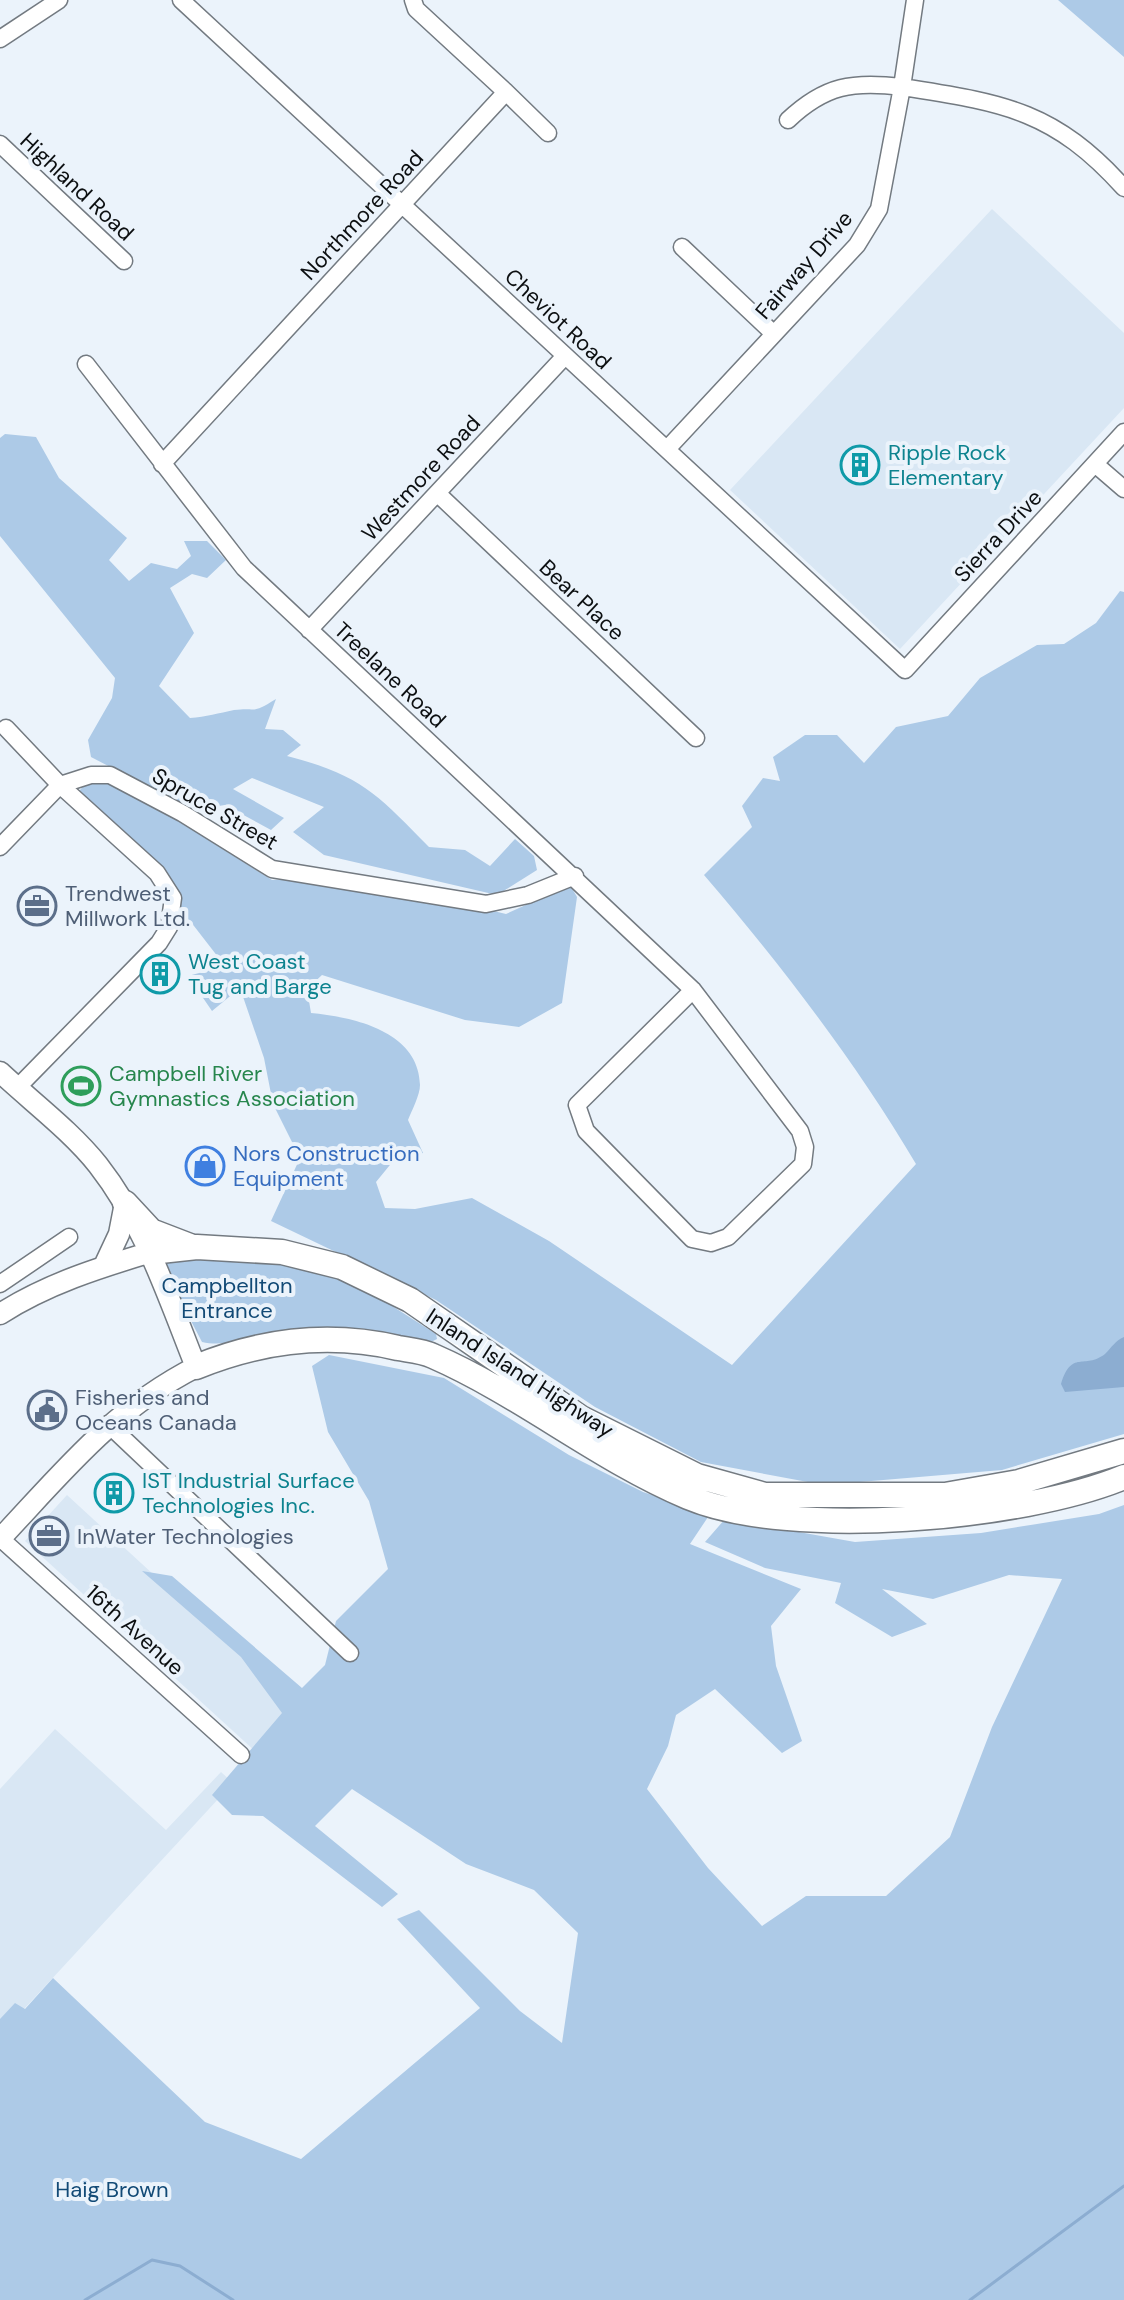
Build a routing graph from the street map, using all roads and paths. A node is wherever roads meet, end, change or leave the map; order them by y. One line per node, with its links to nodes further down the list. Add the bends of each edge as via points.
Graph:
1 (59, 0): 5 (street)
2 (181, 0): 12 (street, Cheviot Road)
3 (413, 0): 7 (street, via 416,9)
4 (915, 0): 6 (street, Fairway Drive)
5 (0, 39)
6 (902, 87): 8 (street, via 868,83 833,89 808,100); 11 (street, via 995,102 1049,124 1098,159); 15 (street, Fairway Drive, via 879,209 857,245)
7 (506, 92): 9 (street); 12 (street, Northmore Road)
8 (788, 120)
9 (548, 133)
10 (0, 144): 14 (street, Highland Road)
11 (1124, 188)
12 (402, 204): 16 (street, Cheviot Road); 20 (street, Northmore Road)
13 (682, 247): 15 (street)
14 (124, 261)
15 (774, 334): 19 (street, Fairway Drive)
16 (565, 356): 19 (street, Cheviot Road); 23 (street, Westmore Road)
17 (86, 364): 20 (street, Treelane Road)
18 (1124, 432): 21 (street, Sierra Drive)
19 (668, 448): 25 (street, Cheviot Road)
20 (162, 464): 24 (street, Treelane Road, via 244,568)
21 (1095, 464): 22 (street); 25 (street, Sierra Drive)
22 (1124, 489)
23 (438, 494): 24 (street, Westmore Road); 27 (street, Bear Place)
24 (309, 630): 30 (street, Treelane Road)
25 (905, 670)
26 (6, 728): 28 (street)
27 (696, 738)
28 (60, 785): 29 (street); 30 (street, Spruce Street, via 110,775 272,869 486,904 528,895); 33 (street, via 157,873 173,898 169,927)
29 (0, 847)
30 (575, 876): 31 (street, Treelane Road)
31 (693, 990): 31 (street, Treelane Road, via 800,1131 805,1147 803,1164 728,1237 711,1243 692,1239 586,1131 577,1105)
32 (0, 1072): 33 (main road)
33 (17, 1088): 34 (main road, via 95,1162)
34 (125, 1203): 36 (highway, via 151,1231); 37 (main road); 38 (main road, via 119,1234)
35 (69, 1237): 39 (street)
36 (197, 1247): 37 (highway, Inland Island Highway); 43 (highway, Inland Island Highway, via 282,1252 342,1267 410,1300 581,1418 697,1476 765,1495 945,1495 1019,1482)
37 (151, 1252): 38 (main road); 41 (main road)
38 (104, 1266): 40 (main road, via 33,1293)
39 (0, 1284)
40 (0, 1314)
41 (196, 1367): 42 (main road, via 155,1388); 44 (highway, Inland Island Highway, via 291,1340 360,1339 431,1355 690,1498 761,1517 942,1517 1026,1505)
42 (108, 1424): 45 (main road); 46 (street)
43 (1124, 1451)
44 (1124, 1477)
45 (0, 1538): 47 (street, 16th Avenue)
46 (350, 1653)
47 (241, 1755)

